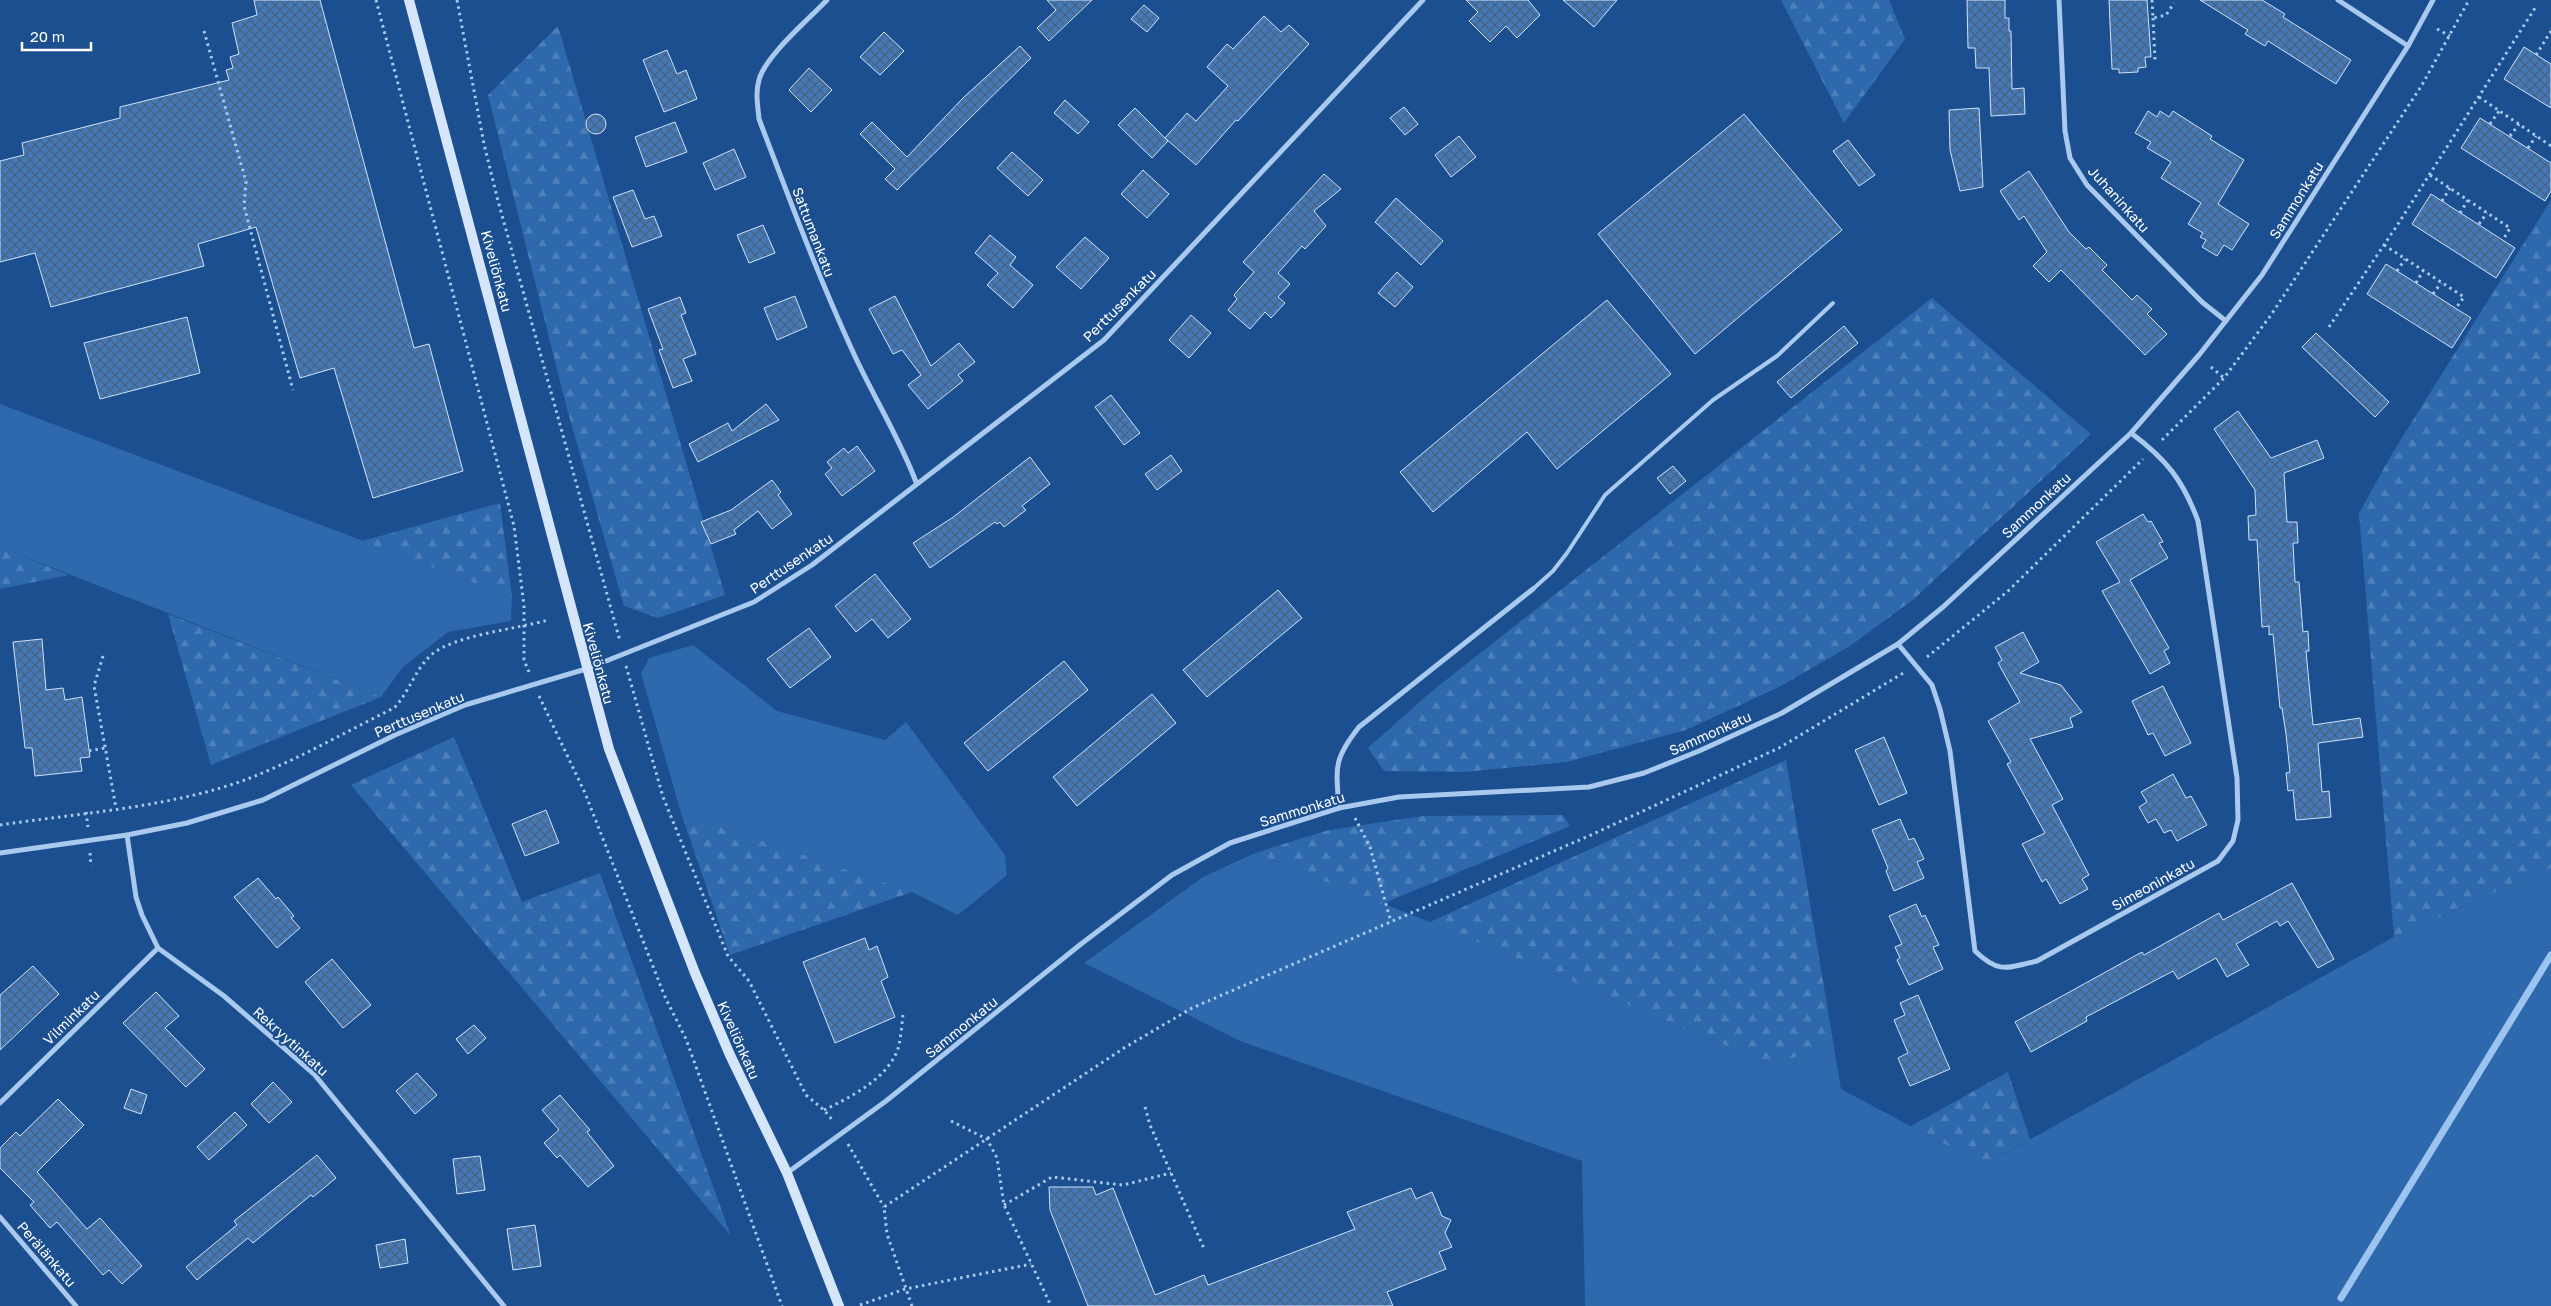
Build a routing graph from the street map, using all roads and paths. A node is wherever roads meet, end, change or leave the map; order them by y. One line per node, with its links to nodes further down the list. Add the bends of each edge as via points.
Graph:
1 (376, 0): 57 (path, via 514,526)
2 (409, 0): 62 (main road, Kiveliönkatu)
3 (457, 0): 56 (path, via 498,201 530,326)
4 (828, 0): 53 (street, Sattumankatu, via 774,54 759,78 756,95 759,120 820,280 860,368 905,453)
5 (1423, 0): 53 (street, Perttusenkatu, via 1104,340)
6 (2059, 0): 46 (street, Juhaninkatu, via 2064,131 2070,158 2087,185 2202,302)
7 (2152, 0): 13 (path)
8 (2338, 0): 18 (street)
9 (2433, 0): 18 (street, Sammonkatu)
10 (2469, 0): 17 (path)
11 (2174, 3): 13 (path, via 2166,15)
12 (2535, 8): 21 (path)
13 (2153, 18): 20 (path)
14 (2437, 29): 17 (path)
15 (204, 31): 50 (path, via 246,182 244,206)
16 (2551, 31): 19 (path)
17 (2450, 36): 49 (path, via 2422,85 2272,315)
18 (2408, 46): 46 (street, Sammonkatu, via 2262,275)
19 (2536, 55)
20 (2155, 60)
21 (2479, 97): 22 (path); 29 (path)
22 (2499, 111): 23 (path); 24 (path)
23 (2490, 124)
24 (2519, 124): 25 (path); 26 (path)
25 (2510, 136)
26 (2536, 136): 27 (path); 28 (path)
27 (2551, 146)
28 (2528, 148)
29 (2430, 175): 30 (path); 37 (path)
30 (2450, 188): 31 (path); 32 (path)
31 (2468, 200): 33 (path); 34 (path)
32 (2442, 201)
33 (2460, 212)
34 (2487, 212): 35 (path); 36 (path, via 2510,228)
35 (2479, 224)
36 (2503, 240)
37 (2384, 246): 38 (path); 47 (path)
38 (2405, 259): 39 (path); 40 (path)
39 (2397, 271)
40 (2424, 271): 41 (path); 42 (path)
41 (2416, 283)
42 (2441, 283): 43 (path); 45 (path, via 2464,297)
43 (2433, 294)
44 (1833, 303): 54 (lane, via 1777,356 1714,400 1605,495 1568,553)
45 (2456, 308)
46 (2226, 320): 51 (street, Sammonkatu, via 2200,355)
47 (2329, 328)
48 (2211, 367): 49 (path)
49 (2224, 378): 52 (path)
50 (293, 390)
51 (2131, 433): 52 (street, Simeoninkatu); 58 (street, Sammonkatu, via 1943,607)
52 (2152, 449): 61 (path, via 2008,591); 61 (street, Simeoninkatu, via 2188,492 2201,535 2236,778 2238,820 2233,841 2218,861 2037,961 2007,968 1990,964 1975,951 1950,751 1940,709 1932,685)
53 (916, 482): 62 (street, Perttusenkatu, via 812,565 754,602)
54 (1532, 590): 71 (street, via 1359,727 1341,750 1336,771)
55 (548, 620): 57 (path)
56 (616, 624)
57 (524, 627): 60 (path); 70 (path, via 445,647 432,655 412,678 402,700 394,708 251,778 210,790)
58 (1898, 644): 61 (street, Simeoninkatu); 69 (street, Sammonkatu, via 1782,713 1644,773 1589,787 1399,798)
59 (103, 656): 66 (path, via 94,686)
60 (524, 660)
61 (1917, 665): 75 (path, via 1780,748)
62 (586, 669): 73 (street, Perttusenkatu, via 465,705 395,735 263,800 187,824); 84 (main road, Kiveliönkatu, via 608,749 691,964 730,1055)
63 (629, 675): 80 (path, via 663,798 728,956 748,981 806,1096)
64 (546, 714): 95 (path, via 585,793 665,997 686,1039)
65 (109, 737): 66 (path)
66 (103, 738): 67 (path)
67 (105, 748): 68 (path); 70 (path)
68 (89, 751)
69 (1350, 806): 71 (street, Sammonkatu); 75 (path, via 1370,847)
70 (116, 808): 72 (path)
71 (1339, 808): 82 (street, Sammonkatu, via 1230,843 1172,875)
72 (0, 825)
73 (127, 835): 74 (street, Perttusenkatu); 76 (street, Rekryytinkatu, via 136,897)
74 (0, 853)
75 (1391, 922): 83 (path, via 1192,1008 1124,1048)
76 (158, 948): 78 (street, Vilminkatu); 94 (street, Rekryytinkatu, via 224,996 314,1074)
77 (903, 1014): 80 (path, via 899,1047 882,1074 857,1094)
78 (0, 1103)
79 (1145, 1107): 85 (path)
80 (824, 1110): 82 (path)
81 (951, 1121): 83 (path)
82 (843, 1134): 84 (street, Sammonkatu); 87 (path)
83 (987, 1140): 86 (path, via 997,1158); 87 (path)
84 (787, 1173): 96 (main road, Kiveliönkatu)
85 (1171, 1173): 86 (path, via 1123,1185 1052,1177); 89 (path)
86 (1004, 1205): 90 (path)
87 (884, 1207): 91 (path, via 887,1234)
88 (0, 1218): 93 (street, Perälänkatu)
89 (1205, 1251)
90 (1031, 1264): 91 (path); 98 (path)
91 (905, 1289): 92 (path); 97 (path)
92 (860, 1305)
93 (76, 1306)
94 (504, 1306)
95 (782, 1306)
96 (839, 1306)
97 (912, 1306)
98 (1051, 1306)

